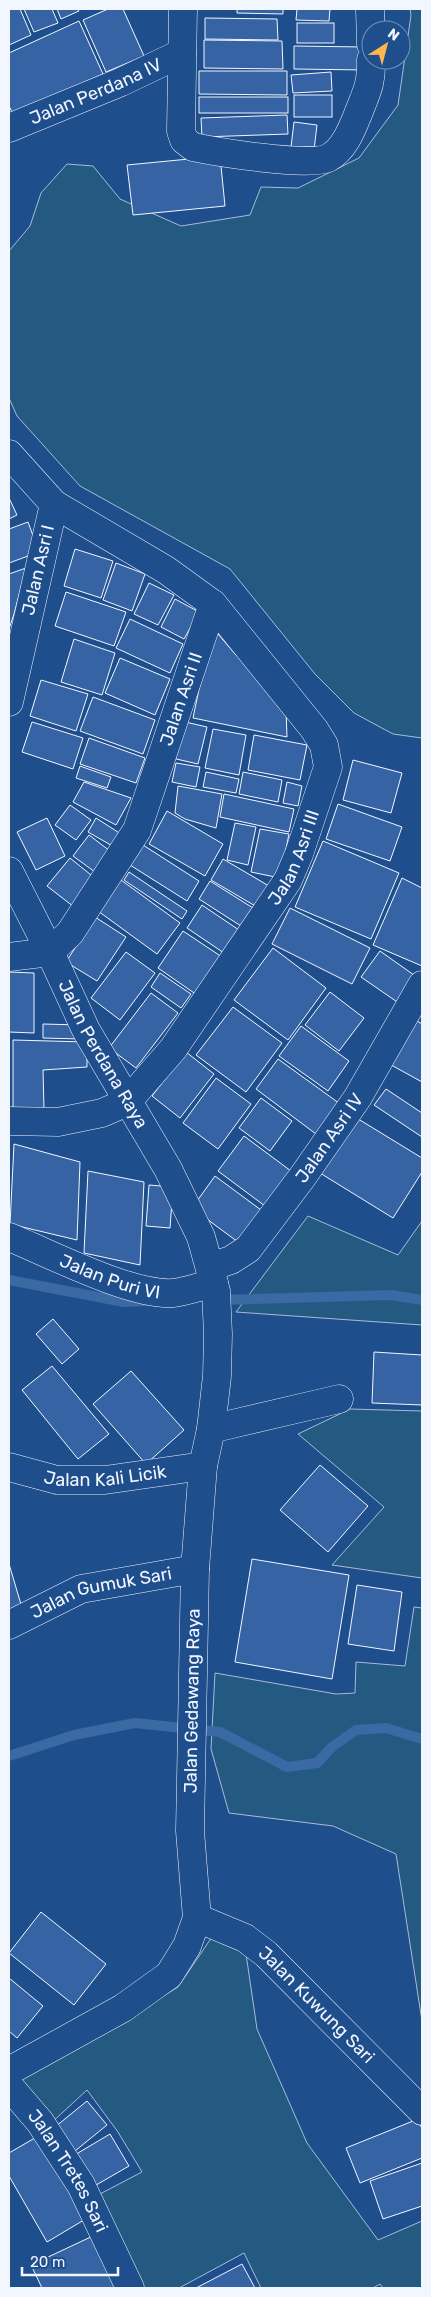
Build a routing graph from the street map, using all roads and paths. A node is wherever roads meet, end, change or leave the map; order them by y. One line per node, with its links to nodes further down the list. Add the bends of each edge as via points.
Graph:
1 (183, 9): 2 (street)
2 (182, 53): 3 (street, via 181,131 184,140 193,147 213,152 260,157 317,161 338,151 352,128 372,79); 4 (street, Jalan Perdana IV, via 121,82)
3 (372, 70)
4 (9, 127)
5 (9, 454): 6 (street, Jalan Asri I)
6 (54, 504): 7 (street, via 166,570); 8 (street, Jalan Asri I)
7 (213, 604): 10 (street, Jalan Asri II, via 137,830 70,933); 13 (street, Jalan Asri III, via 314,729 324,745 328,767 288,880 173,1048)
8 (9, 702)
9 (9, 871): 10 (street, Jalan Perdana Raya)
10 (50, 952): 11 (street); 13 (street, Jalan Perdana Raya, via 86,1030)
11 (9, 957)
12 (422, 985): 17 (street, Jalan Asri IV, via 358,1097 304,1176 248,1249 230,1260)
13 (127, 1102): 14 (street, via 102,1113 58,1122); 16 (street, Jalan Perdana Raya, via 168,1169)
14 (9, 1121)
15 (9, 1236): 17 (street, Jalan Puri VI, via 122,1284 151,1292 173,1293)
16 (201, 1237): 17 (street, Jalan Gedawang Raya)
17 (213, 1280): 19 (street, Jalan Gedawang Raya, via 217,1376)
18 (339, 1399): 19 (street)
19 (211, 1429): 20 (street, Jalan Gedawang Raya)
20 (203, 1466): 21 (street, Jalan Kali Licik, via 105,1480 57,1480); 22 (street, Jalan Gedawang Raya)
21 (9, 1468)
22 (195, 1569): 23 (street, Jalan Gumuk Sari, via 81,1589); 24 (street, Jalan Gedawang Raya, via 190,1830)
23 (9, 1625)
24 (196, 1918): 25 (street, Jalan Gedawang Raya, via 187,1946 168,1974 123,2008); 27 (street, Jalan Kuwung Sari, via 246,1938 266,1954)
25 (9, 2070)
26 (9, 2086): 28 (street, Jalan Tretes Sari, via 40,2122 81,2185)
27 (422, 2111)
28 (130, 2288)

